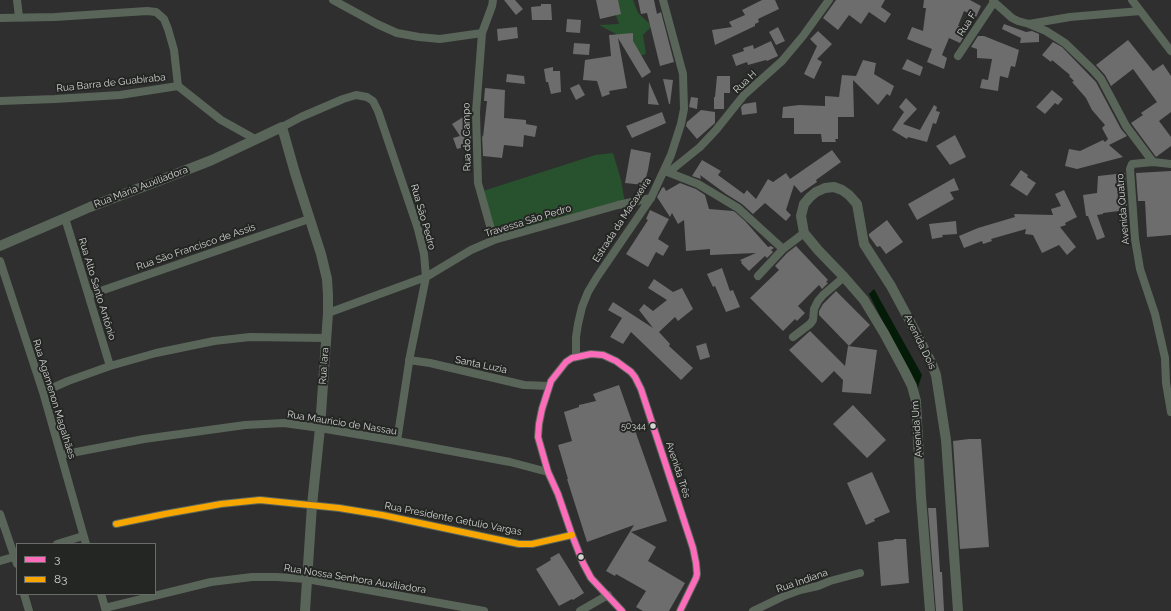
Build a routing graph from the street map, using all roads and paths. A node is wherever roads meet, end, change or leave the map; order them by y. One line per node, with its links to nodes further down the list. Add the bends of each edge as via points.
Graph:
1 (17, 0): 9 (street)
2 (333, 0): 12 (street, via 397,33 440,39)
3 (493, 0): 12 (street, Rua do Campo)
4 (663, 0): 21 (street, Estrada da Macaxeira, via 683,74 684,91 681,124)
5 (829, 0): 21 (street, Rua H, via 782,61 744,95 700,147)
6 (1132, 0): 8 (street)
7 (993, 1): 11 (street, via 1012,18); 14 (street, Rua F)
8 (1140, 11): 11 (street, via 1070,17); 13 (street)
9 (19, 17): 10 (street); 15 (street, via 156,12 164,19 174,50)
10 (0, 18)
11 (1029, 24): 19 (street, via 1066,44 1093,70 1101,79 1126,126)
12 (482, 33): 26 (street, Rua do Campo, via 476,112 477,170 481,198)
13 (1171, 51)
14 (958, 56)
15 (178, 86): 16 (street, Rua Barra de Guabiraba, via 120,95); 18 (street, Rua Barra de Guabiraba, via 221,120)
16 (0, 101)
17 (282, 127): 18 (street, Rua Maria Auxiliadora); 24 (street, Rua Iara); 32 (street, Rua São Pedro, via 356,95 373,101 418,229)
18 (255, 139): 23 (street, Rua Maria Auxiliadora, via 212,160)
19 (1153, 162): 20 (street); 38 (street, Avenida Quatro, via 1132,164 1130,169 1135,239 1140,270)
20 (1171, 164)
21 (666, 171): 22 (street, Estrada da Macaxeira); 28 (street, via 698,184 738,208)
22 (651, 198): 26 (street, Travessa São Pedro); 37 (street, Estrada da Macaxeira, via 588,292 578,324)
23 (65, 218): 27 (street, Rua Maria Auxiliadora); 33 (street, Rua Alto Santo Antônio)
24 (309, 219): 33 (street, Rua São Francisco de Assis); 34 (street, Rua Iara, via 327,279)
25 (804, 233): 28 (street); 31 (street, Avenida Um); 70 (street, Avenida Dois, via 802,212 810,197 825,188 834,187 849,195 857,204 864,244 891,286 932,364 946,440)
26 (494, 240): 32 (street, Travessa São Pedro, via 471,250)
27 (0, 246)
28 (783, 249): 30 (street)
29 (0, 261): 42 (street, Rua Agamenon Magalhães)
30 (758, 276)
31 (844, 276): 35 (street, via 818,301 810,324); 69 (street, Avenida Um, via 864,300 884,332 912,386 916,402)
32 (426, 277): 34 (street, Travessa São Pedro); 39 (street, Rua São Pedro)
33 (89, 295): 40 (street, Rua Alto Santo Antônio)
34 (328, 313): 36 (street, Rua Iara)
35 (793, 337)
36 (326, 338): 40 (street, via 250,337 214,341); 44 (street, Rua Iara)
37 (576, 357): 41 (street, via 566,362); 67 (street, Avenida Três, via 591,354 612,358 631,372 641,389 696,564 696,578)
38 (1168, 358): 43 (street, Avenida Quatro, via 1166,384)
39 (409, 360): 41 (street, Santa Luzia, via 524,385); 45 (street, Rua São Pedro)
40 (110, 366): 42 (street)
41 (548, 386): 47 (street, via 538,437)
42 (43, 392): 46 (street, Rua Agamenon Magalhães)
43 (1171, 412)
44 (320, 428): 45 (street, Rua Mauricio de Nassau); 46 (street, Rua Mauricio de Nassau, via 284,423 244,425 144,439); 48 (street, Rua Iara)
45 (397, 441): 47 (street, Rua Mauricio de Nassau, via 510,462)
46 (61, 455): 52 (street, Rua Agamenon Magalhães)
47 (548, 472): 51 (street)
48 (312, 505): 50 (street, Rua Presidente Getulio Vargas, via 260,500 229,503); 51 (street, Rua Presidente Getulio Vargas, via 382,515 519,544 532,544); 57 (street, Rua Iara)
49 (0, 514): 54 (street)
50 (116, 524)
51 (572, 535): 60 (street, via 591,578)
52 (84, 540): 53 (street)
53 (64, 543)
54 (16, 559): 55 (street)
55 (0, 561)
56 (860, 573): 68 (street, Rua Indiana, via 800,590)
57 (307, 580): 61 (street, Rua Nossa Senhora Auxiliadora, via 277,577 232,578); 63 (street, Rua Iara); 64 (street, Rua Nossa Senhora Auxiliadora)
58 (24, 595): 62 (street)
59 (101, 595): 61 (street)
60 (608, 595): 65 (street); 66 (street)
61 (105, 610)
62 (29, 611)
63 (305, 611)
64 (484, 611)
65 (580, 611)
66 (622, 611)
67 (680, 611)
68 (753, 611)
69 (930, 611)
70 (958, 611)

